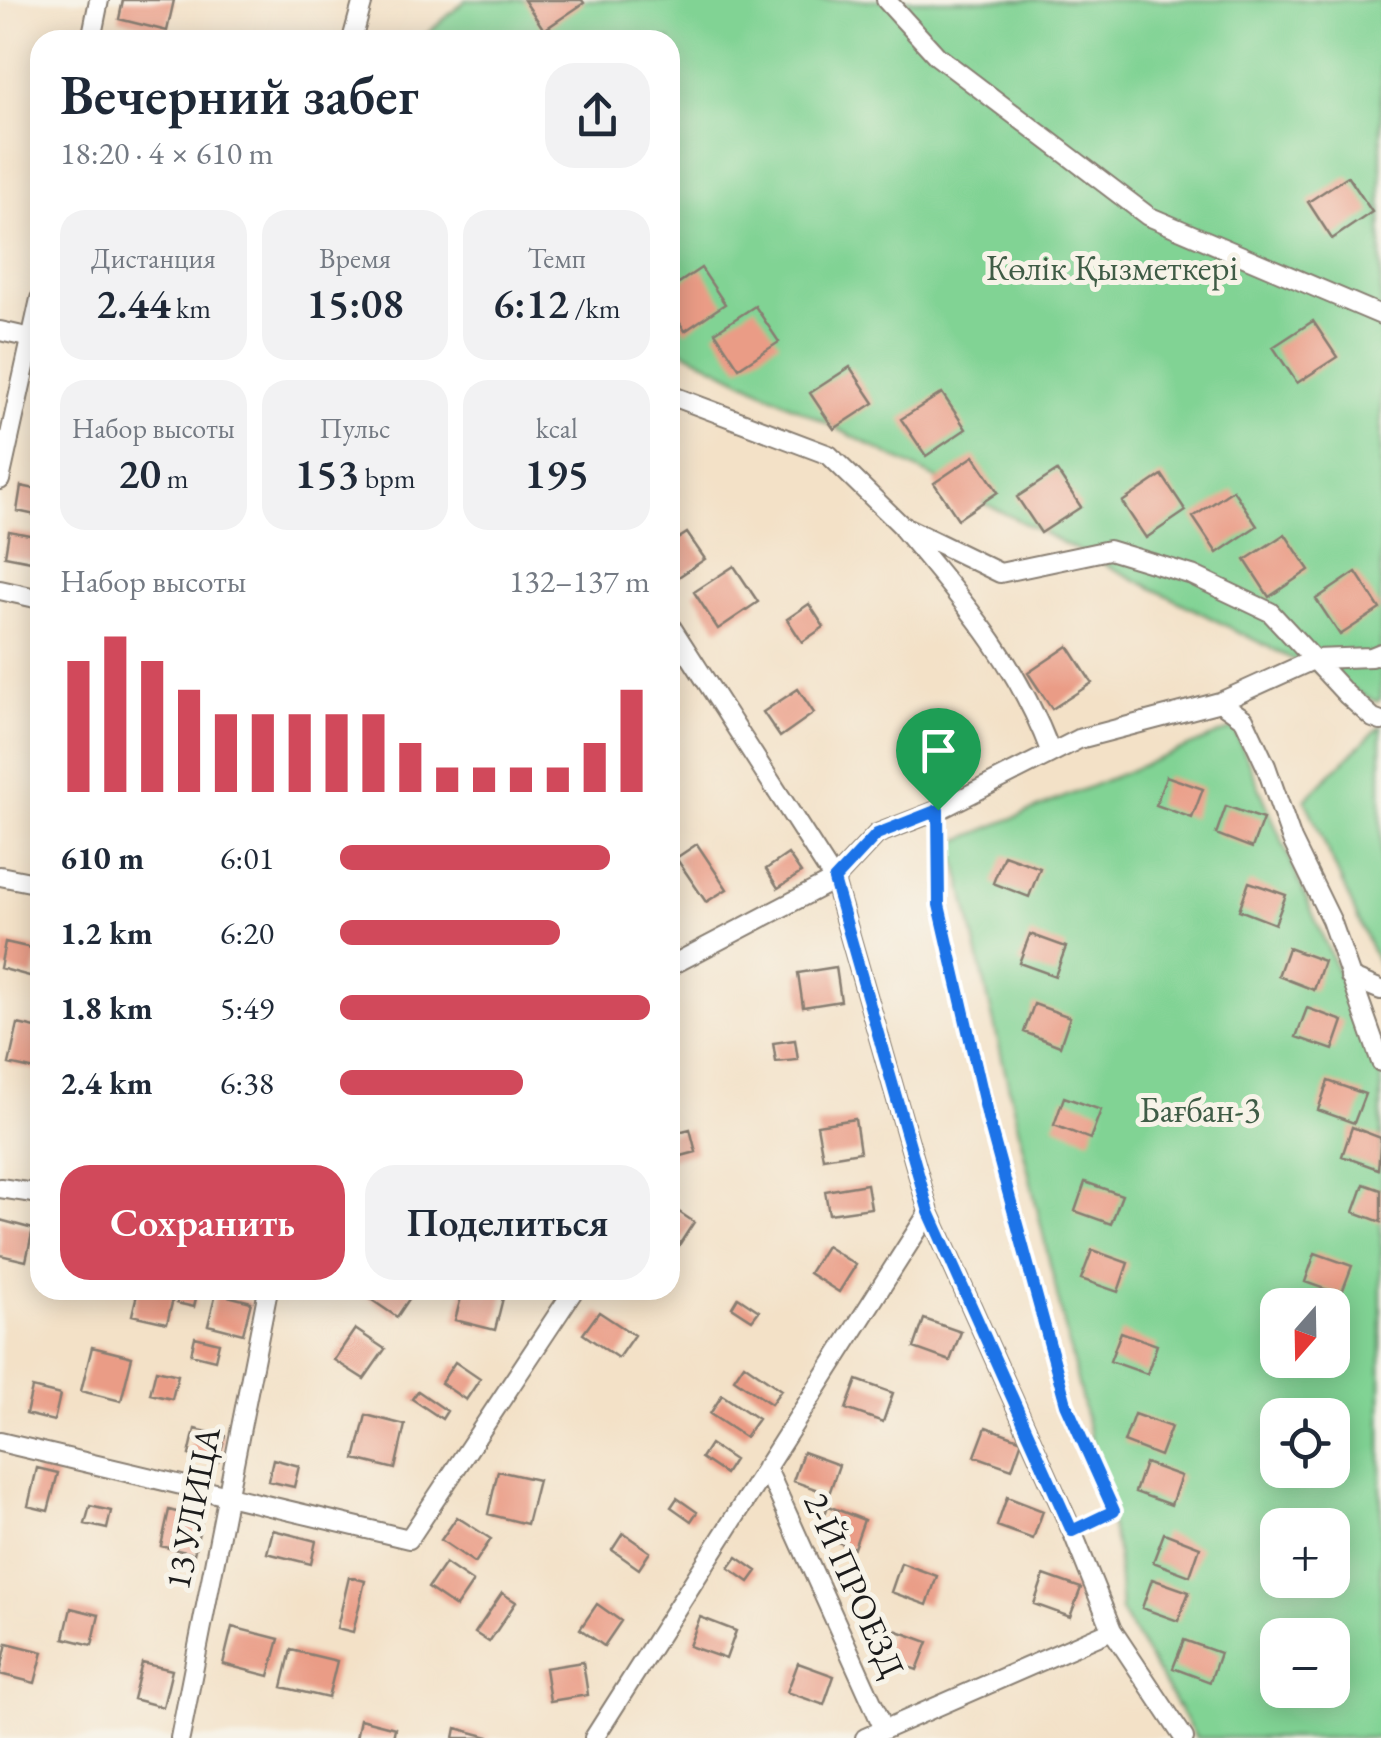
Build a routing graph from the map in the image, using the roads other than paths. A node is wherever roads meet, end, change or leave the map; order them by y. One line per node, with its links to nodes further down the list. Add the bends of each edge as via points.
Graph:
1 (99, 0): 4 (street)
2 (363, 0): 5 (street)
3 (886, 0): 6 (street, via 936,56 1148,216)
4 (94, 30)
5 (355, 30)
6 (1381, 315)
7 (0, 331): 8 (street)
8 (30, 338)
9 (30, 362): 11 (street)
10 (680, 399): 12 (street, via 830,454)
11 (0, 480)
12 (900, 526): 17 (street, via 1000,572 1108,550 1192,575 1270,612); 20 (street, via 1010,664)
13 (0, 590): 14 (street)
14 (30, 598)
15 (680, 641): 23 (street)
16 (1381, 653): 17 (street)
17 (1316, 659): 18 (street); 19 (street)
18 (1220, 702): 20 (street, via 1079,739); 26 (street, via 1244,720 1266,766)
19 (1381, 721)
20 (1051, 753): 21 (street)
21 (938, 810): 23 (street, via 877,834); 37 (lane, via 939,905 989,1122 1066,1404 1114,1511)
22 (0, 876): 24 (street)
23 (834, 880): 25 (street); 31 (street)
24 (30, 882)
25 (680, 961)
26 (1350, 977): 27 (street); 28 (street)
27 (1381, 990)
28 (1381, 1062)
29 (0, 1188): 30 (street)
30 (30, 1192)
31 (929, 1212): 35 (street); 37 (street)
32 (266, 1300): 36 (street, 13 УЛИЦА)
33 (567, 1300): 36 (street, via 409,1539)
34 (0, 1442): 36 (street)
35 (766, 1466): 39 (street, 2-Й ПРОЕЗД); 41 (street)
36 (228, 1496): 40 (street, 13 УЛИЦА)
37 (1072, 1531): 38 (street)
38 (1112, 1630): 39 (street); 43 (street)
39 (884, 1729): 42 (street)
40 (180, 1738)
41 (594, 1738)
42 (865, 1738)
43 (1184, 1738)

